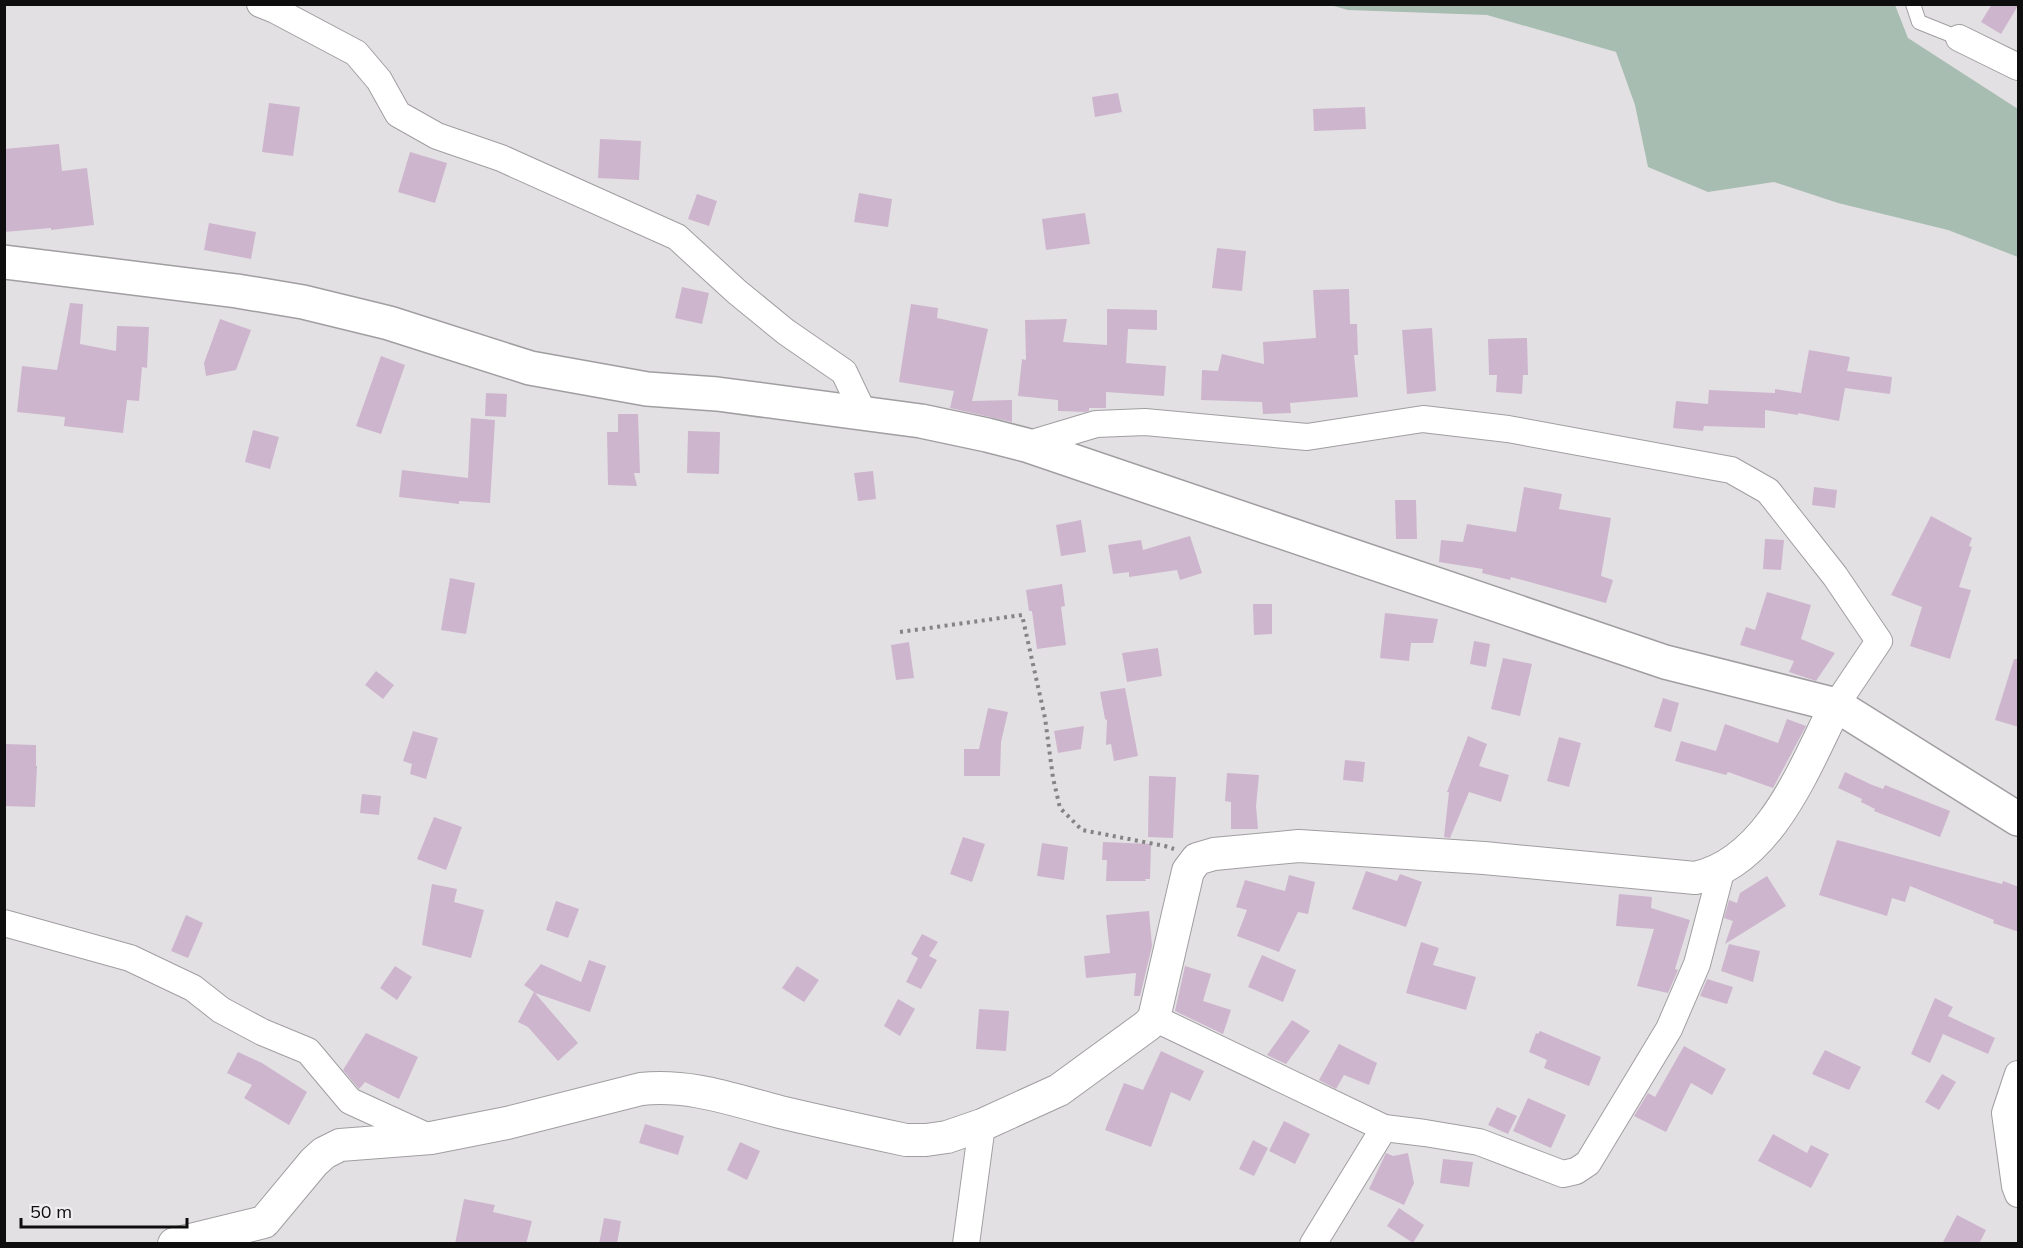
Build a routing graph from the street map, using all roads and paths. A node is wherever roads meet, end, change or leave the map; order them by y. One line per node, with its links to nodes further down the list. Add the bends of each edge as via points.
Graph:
1 (260, 4): 6 (street, via 356,53 379,80 398,114 437,136 501,158 677,237 786,332 844,372)
2 (1913, 4): 3 (lane, via 1919,22)
3 (1959, 38): 4 (street)
4 (2019, 67)
5 (4, 262): 6 (main road, via 303,302 389,323 530,368 647,389 717,394)
6 (864, 414): 7 (main road)
7 (1026, 445): 9 (main road, via 1665,662); 9 (street, via 1096,424 1145,422 1307,437 1423,418 1508,429 1731,470 1768,491 1835,576 1879,641)
8 (900, 632): 11 (path, via 1022,615 1060,808 1082,830 1165,846)
9 (1836, 705): 10 (main road); 12 (street, via 1784,807 1756,842)
10 (2019, 819)
11 (1197, 859): 12 (street, via 1299,846 1695,878); 14 (street, via 1188,871)
12 (1722, 868): 17 (street, via 1697,964 1669,1029 1588,1163 1563,1174 1479,1142)
13 (4, 923): 18 (street, via 130,958 193,988 221,1010 308,1051 350,1101)
14 (1154, 1018): 16 (street, via 1059,1090); 17 (street)
15 (2019, 1074): 19 (street, via 2005,1113)
16 (982, 1125): 18 (street, via 947,1137 906,1140 693,1089 664,1087); 21 (street)
17 (1384, 1128): 22 (street)
18 (431, 1138): 20 (street, via 340,1145 314,1162 264,1222)
19 (2019, 1194)
20 (174, 1244)
21 (966, 1244)
22 (1313, 1244)

